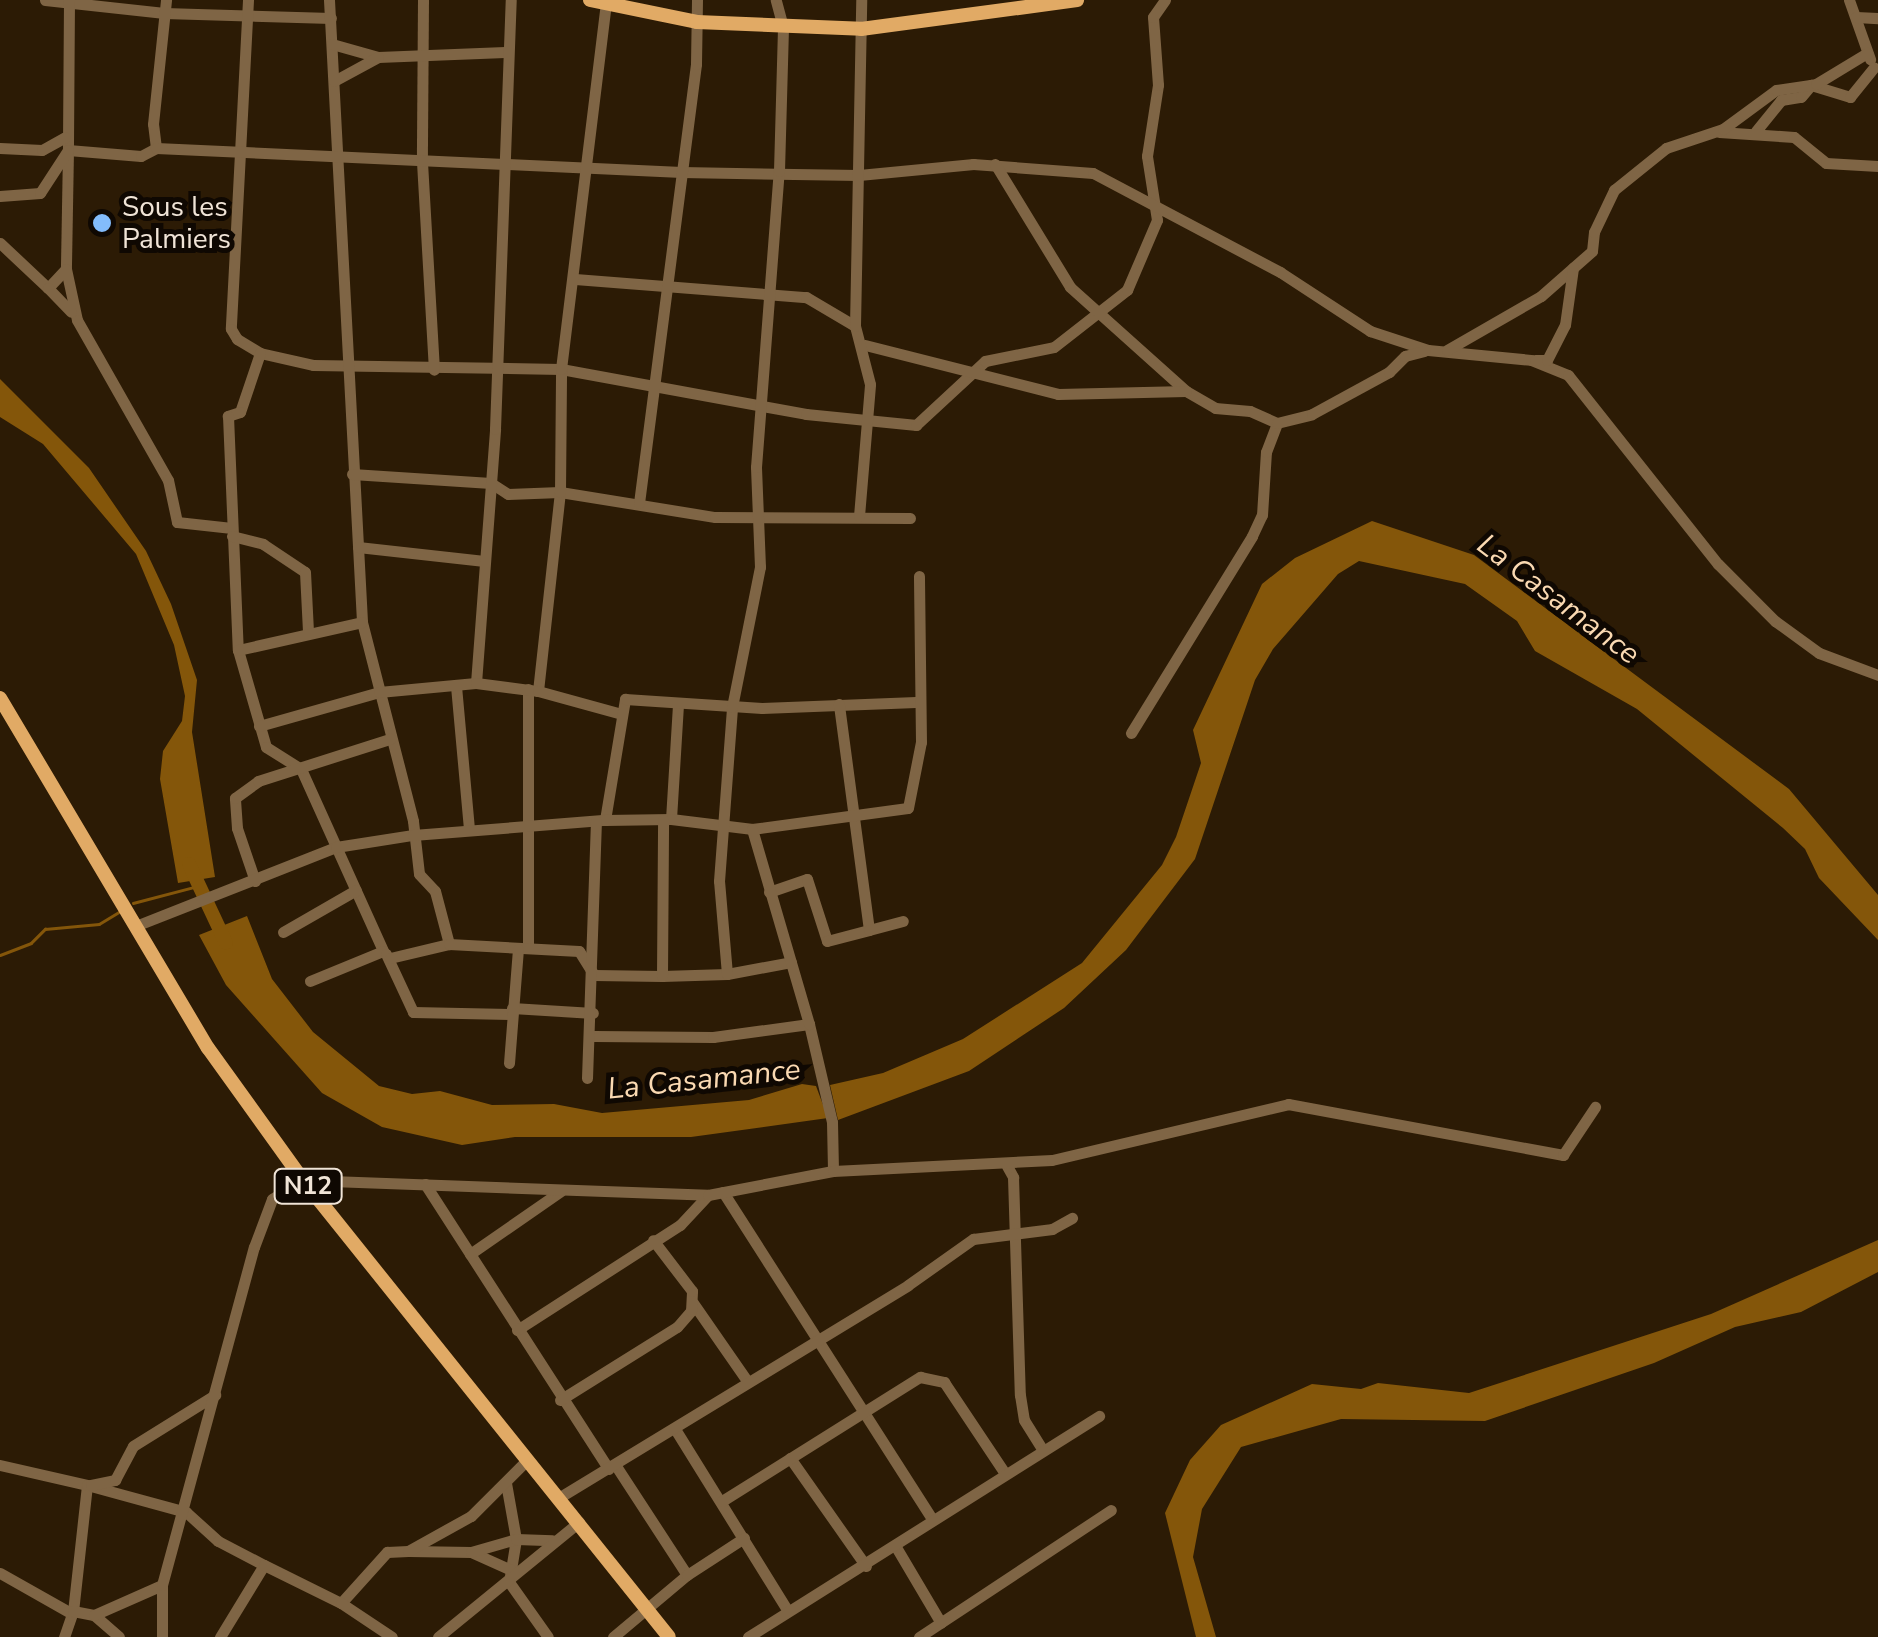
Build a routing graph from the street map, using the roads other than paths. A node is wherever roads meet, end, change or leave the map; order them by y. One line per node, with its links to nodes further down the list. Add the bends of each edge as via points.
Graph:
1 (45, 0): 13 (street)
2 (248, 0): 15 (street)
3 (329, 0): 17 (street)
4 (423, 0): 24 (street)
5 (510, 0): 23 (street)
6 (697, 0): 19 (street)
7 (776, 0): 20 (street)
8 (861, 0): 21 (street)
9 (1077, 0): 21 (main road)
10 (1166, 0): 46 (street, via 1154,18 1158,84 1146,156)
11 (1849, 0): 16 (street)
12 (601, 1): 19 (main road); 41 (street)
13 (69, 3): 14 (street); 32 (street)
14 (165, 6): 15 (street); 34 (street, via 152,124)
15 (247, 16): 17 (street); 35 (street)
16 (1856, 17): 18 (street); 25 (street)
17 (331, 18): 22 (street)
18 (1878, 18)
19 (697, 22): 20 (main road); 43 (street)
20 (783, 27): 21 (main road); 42 (street)
21 (861, 29): 44 (street)
22 (332, 44): 26 (street); 28 (street)
23 (505, 52): 24 (street); 37 (street)
24 (425, 53): 26 (street); 38 (street)
25 (1867, 53): 27 (street); 29 (street)
26 (378, 57): 28 (street)
27 (1876, 72): 29 (street, via 1850,96)
28 (334, 81): 36 (street)
29 (1811, 85): 30 (street, via 1776,90 1736,120); 31 (street, via 1772,108)
30 (1708, 131): 31 (street); 48 (street, via 1666,148 1614,190 1592,251)
31 (1756, 131): 40 (street, via 1798,139 1826,163)
32 (66, 144): 33 (street); 34 (street, via 141,156); 45 (street, via 40,193); 49 (street)
33 (0, 148)
34 (156, 148): 35 (street)
35 (244, 156): 36 (street); 60 (street, via 232,330)
36 (338, 160): 38 (street); 62 (street)
37 (500, 161): 38 (street); 41 (street); 65 (street)
38 (422, 162): 64 (street)
39 (996, 164): 44 (street); 46 (street, via 1094,174); 54 (street, via 1070,287)
40 (1878, 166)
41 (590, 169): 43 (street); 50 (street)
42 (779, 171): 43 (street); 44 (street); 53 (street)
43 (681, 172): 51 (street)
44 (859, 175): 56 (street)
45 (0, 196)
46 (1153, 201): 54 (street, via 1158,220 1140,266); 58 (street, via 1280,272 1335,314)
47 (0, 243): 52 (street)
48 (1572, 268): 59 (street, via 1540,296); 61 (street, via 1565,326 1548,360)
49 (66, 269): 52 (street); 55 (street)
50 (575, 279): 51 (street); 63 (street)
51 (665, 286): 53 (street); 67 (street)
52 (48, 288): 55 (street)
53 (771, 296): 56 (street, via 822,302); 69 (street)
54 (1103, 312): 66 (street, via 1054,348 985,360); 68 (street)
55 (77, 320): 79 (street, via 168,480 176,522)
56 (855, 326): 57 (street)
57 (865, 345): 66 (street); 70 (street, via 870,384)
58 (1428, 350): 59 (street); 71 (street, via 1405,356 1312,414)
59 (1448, 350): 61 (street)
60 (260, 353): 62 (street); 79 (street, via 240,412 228,416)
61 (1530, 360): 86 (street, via 1568,375 1587,393 1718,564 1775,621 1819,653)
62 (347, 365): 64 (street); 72 (street)
63 (560, 369): 65 (street); 67 (street); 74 (street)
64 (434, 370): 65 (street)
65 (493, 370): 73 (street)
66 (970, 371): 68 (street, via 1058,394); 70 (street, via 916,425)
67 (653, 386): 69 (street); 75 (street)
68 (1186, 392): 71 (street, via 1214,408 1250,411)
69 (763, 405): 70 (street); 77 (street)
70 (862, 423): 76 (street)
71 (1277, 424): 98 (street, via 1266,452 1262,515)
72 (352, 474): 73 (street); 80 (street)
73 (491, 483): 74 (street, via 508,494); 81 (street)
74 (560, 492): 75 (street); 89 (street)
75 (639, 503): 77 (street)
76 (859, 516): 77 (street); 78 (street)
77 (756, 517): 95 (street, via 760,567)
78 (910, 518)
79 (232, 532): 84 (street, via 303,570); 85 (street)
80 (358, 546): 81 (street); 83 (street)
81 (484, 561): 87 (street)
82 (919, 576): 92 (street)
83 (362, 622): 84 (street); 90 (street)
84 (308, 632): 85 (street)
85 (238, 650): 97 (street)
86 (1878, 676)
87 (476, 683): 88 (street); 89 (street)
88 (456, 686): 90 (street); 105 (street)
89 (533, 690): 96 (street); 104 (street)
90 (378, 692): 97 (street); 99 (street)
91 (0, 698): 115 (main road, N12)
92 (916, 702): 94 (street); 101 (street, via 921,742 908,808)
93 (678, 704): 95 (street); 96 (street, via 625,699); 102 (street)
94 (839, 704): 95 (street); 101 (street)
95 (732, 706): 106 (street)
96 (618, 713): 103 (street)
97 (260, 726): 100 (street, via 266,747)
98 (1131, 733)
99 (390, 739): 100 (street); 108 (street)
100 (301, 768): 109 (street); 110 (street, via 258,781 235,798 236,828)
101 (852, 814): 107 (street); 116 (street)
102 (667, 819): 103 (street); 106 (street); 125 (street)
103 (600, 821): 104 (street); 124 (street)
104 (524, 824): 105 (street); 120 (street)
105 (469, 828): 108 (street)
106 (723, 829): 107 (street); 123 (street, via 719,881)
107 (752, 829): 112 (street)
108 (413, 835): 109 (street); 119 (street, via 419,874 435,891)
109 (336, 847): 110 (street); 111 (street)
110 (254, 881): 114 (street)
111 (356, 890): 117 (street); 121 (street)
112 (769, 892): 116 (street, via 807,879 827,941); 122 (street)
113 (903, 921): 116 (street)
114 (157, 922): 115 (street); 118 (street)
115 (138, 924): 118 (main road, N12)
116 (868, 930)
117 (283, 932)
118 (146, 939): 136 (main road, N12, via 208,1048)
119 (448, 944): 120 (street); 121 (street)
120 (523, 949): 124 (street, via 579,951); 127 (street)
121 (387, 954): 126 (street); 127 (street, via 413,1012)
122 (790, 962): 123 (street); 129 (street)
123 (727, 974): 125 (street)
124 (594, 975): 125 (street); 128 (street)
125 (662, 976)
126 (310, 982)
127 (511, 1011): 128 (street); 131 (street)
128 (594, 1013): 130 (street)
129 (808, 1024): 130 (street, via 713,1037); 134 (street, via 832,1122)
130 (594, 1036): 132 (street)
131 (509, 1063)
132 (587, 1078)
133 (1595, 1107): 135 (street, via 1563,1155 1288,1104)
134 (833, 1171): 135 (street); 139 (street)
135 (1010, 1172): 142 (street)
136 (303, 1180): 137 (street); 149 (street, via 272,1200); 156 (main road, N12)
137 (426, 1184): 138 (street); 144 (street)
138 (563, 1190): 140 (street); 144 (street)
139 (723, 1192): 140 (street); 147 (street)
140 (708, 1195): 143 (street, via 680,1225)
141 (1072, 1218): 142 (street)
142 (1013, 1233): 147 (street, via 972,1239); 154 (street, via 1020,1394 1024,1420)
143 (653, 1240): 145 (street); 146 (street)
144 (470, 1254): 146 (street)
145 (692, 1300): 148 (street); 150 (street, via 677,1327)
146 (516, 1330): 150 (street)
147 (818, 1336): 148 (street); 151 (street)
148 (748, 1382): 153 (street)
149 (216, 1395): 161 (street, via 133,1446 115,1480); 165 (street)
150 (560, 1400): 158 (street)
151 (864, 1409): 155 (street); 159 (street, via 920,1377 944,1382); 166 (street)
152 (1099, 1416): 154 (street)
153 (676, 1429): 158 (street); 163 (street)
154 (1042, 1449): 159 (street)
155 (790, 1458): 163 (street); 175 (street)
156 (527, 1460): 160 (street); 162 (main road, N12)
157 (0, 1465): 161 (street)
158 (612, 1468): 162 (street); 177 (street)
159 (1004, 1472): 166 (street)
160 (506, 1483): 169 (street); 172 (street, via 471,1516)
161 (87, 1486): 165 (street); 182 (street)
162 (560, 1497): 167 (main road, N12)
163 (722, 1501): 168 (street)
164 (1111, 1510): 185 (street)
165 (186, 1512): 174 (street, via 218,1541); 179 (street)
166 (934, 1520): 171 (street)
167 (579, 1522): 170 (street); 181 (main road, N12)
168 (744, 1538): 177 (street); 183 (street)
169 (516, 1539): 170 (street); 173 (street); 178 (street)
170 (552, 1540): 178 (street)
171 (896, 1547): 175 (street); 185 (street)
172 (408, 1551): 173 (street); 180 (street, via 388,1552)
173 (471, 1552): 178 (street)
174 (264, 1565): 180 (street); 189 (street)
175 (866, 1566): 183 (street)
176 (0, 1573): 182 (street)
177 (687, 1575): 181 (street)
178 (510, 1576): 191 (street); 192 (street)
179 (162, 1585): 184 (street); 188 (street)
180 (341, 1602): 190 (street)
181 (647, 1609): 193 (street); 194 (main road, N12)
182 (71, 1611): 184 (street); 186 (street)
183 (788, 1611): 195 (street)
184 (94, 1616): 187 (street)
185 (941, 1624): 196 (street)
186 (64, 1637)
187 (119, 1637)
188 (162, 1637)
189 (220, 1637)
190 (392, 1637)
191 (438, 1637)
192 (548, 1637)
193 (613, 1637)
194 (668, 1637)
195 (748, 1637)
196 (919, 1637)

